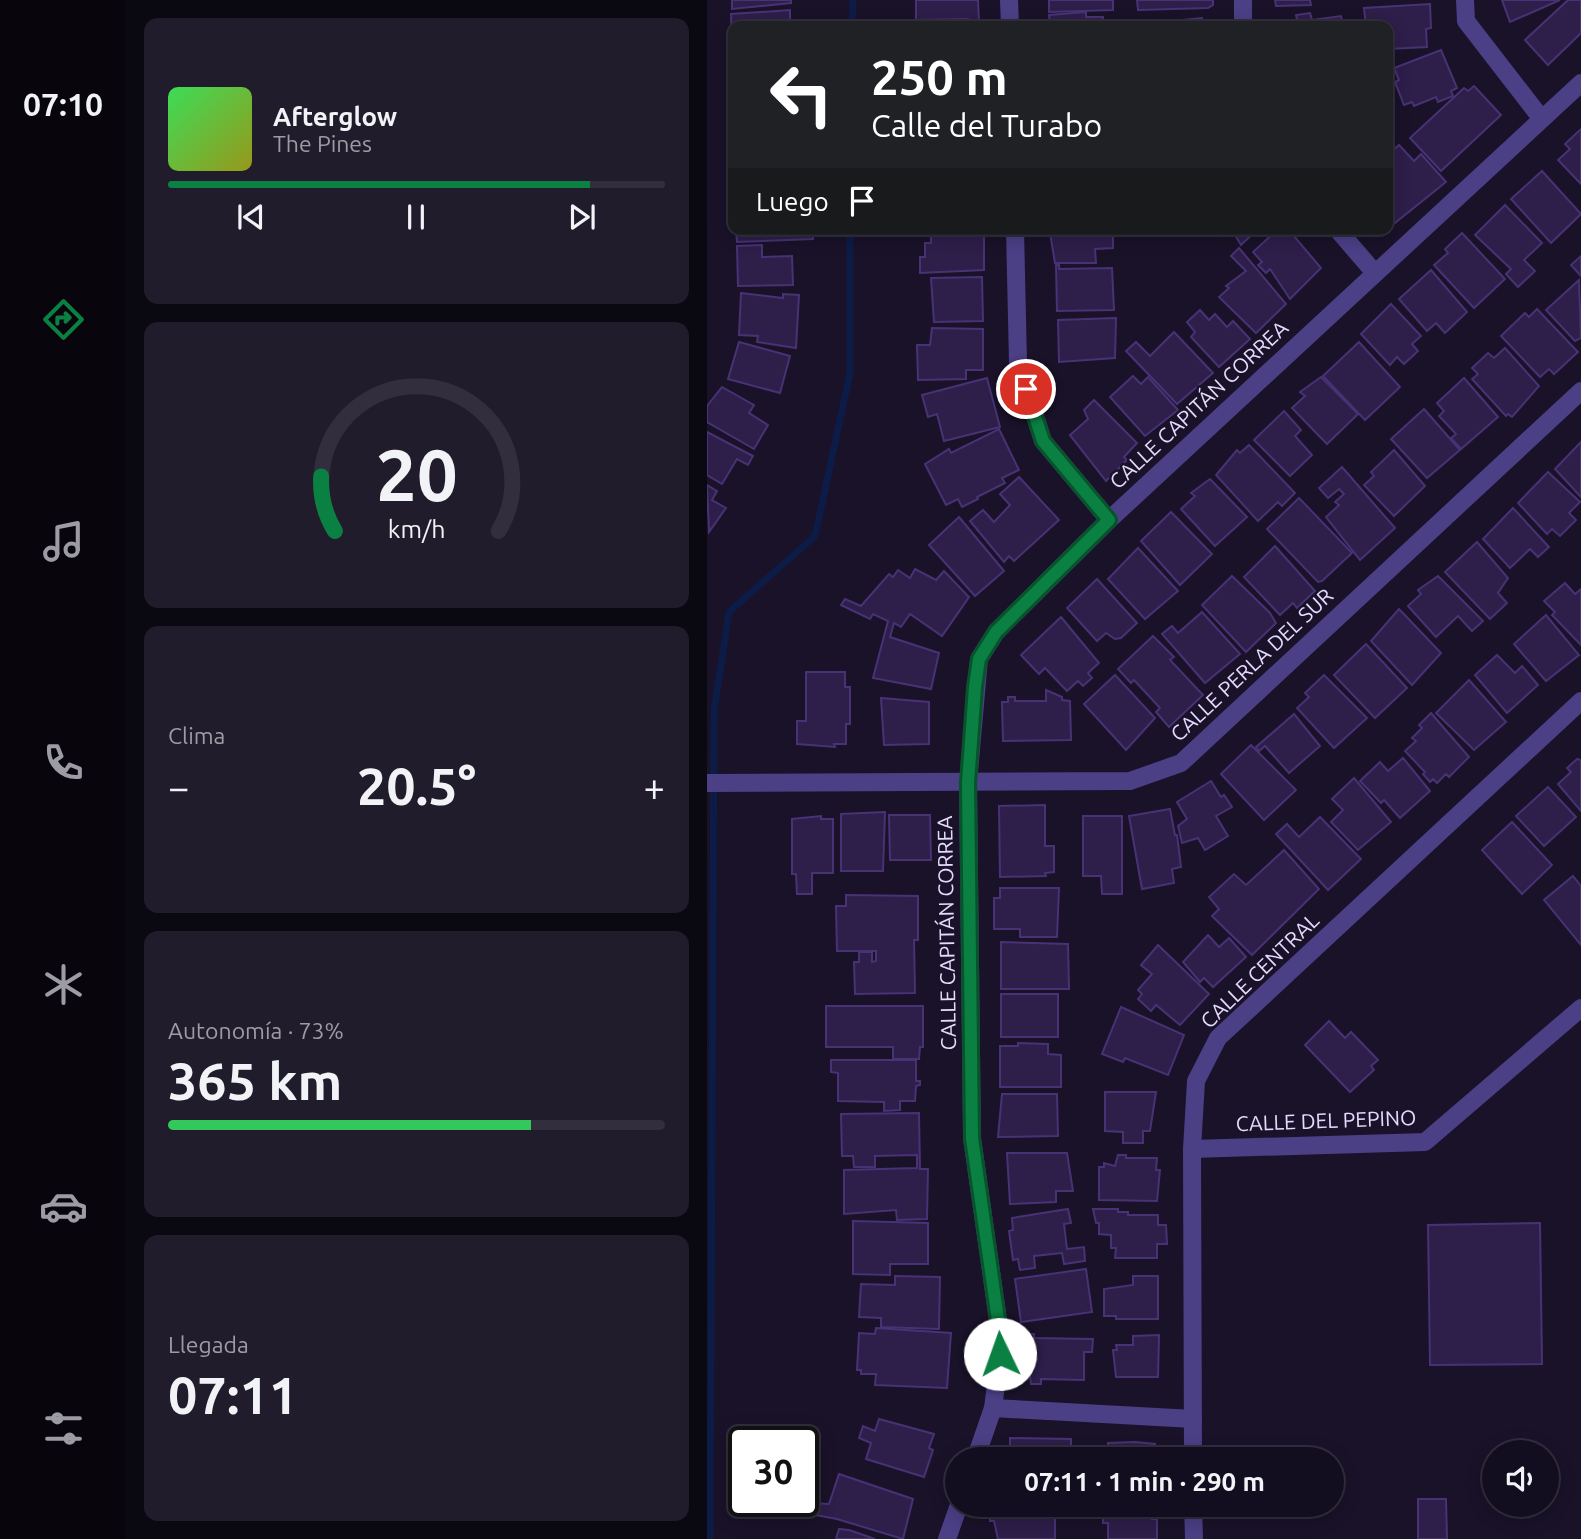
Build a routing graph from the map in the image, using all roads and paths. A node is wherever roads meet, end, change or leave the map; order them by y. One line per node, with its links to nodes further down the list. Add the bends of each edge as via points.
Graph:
1 (1009, 0): 4 (street)
2 (1243, 0): 5 (street)
3 (1465, 0): 7 (street, via 1466,21)
4 (1010, 21)
5 (1243, 21)
6 (1581, 83): 7 (street, CALLE CAPITÁN CORREA)
7 (1541, 118): 10 (street, CALLE CAPITÁN CORREA)
8 (1015, 235): 12 (street, via 1018,363 1043,441)
9 (1342, 235): 10 (street)
10 (1374, 272): 12 (street, CALLE CAPITÁN CORREA)
11 (1581, 391): 15 (street, CALLE PERLA DEL SUR, via 1181,763 1130,781)
12 (1109, 520): 15 (street, CALLE CAPITÁN CORREA, via 996,632 979,659)
13 (1581, 701): 17 (street, CALLE CENTRAL, via 1218,1038 1196,1081)
14 (707, 783): 15 (street, CALLE PERLA DEL SUR)
15 (968, 783): 18 (street, CALLE CAPITÁN CORREA, via 972,1138 998,1320 1000,1354)
16 (1581, 1008): 17 (street, CALLE DEL PEPINO, via 1425,1142)
17 (1192, 1149): 19 (street, CALLE CENTRAL)
18 (993, 1408): 19 (street); 20 (street, CALLE CAPITÁN CORREA)
19 (1193, 1419): 21 (street, CALLE CENTRAL)
20 (980, 1447)
21 (1193, 1447)
22 (955, 1517): 24 (street)
23 (1193, 1517): 25 (street)
24 (947, 1539)
25 (1193, 1539)

